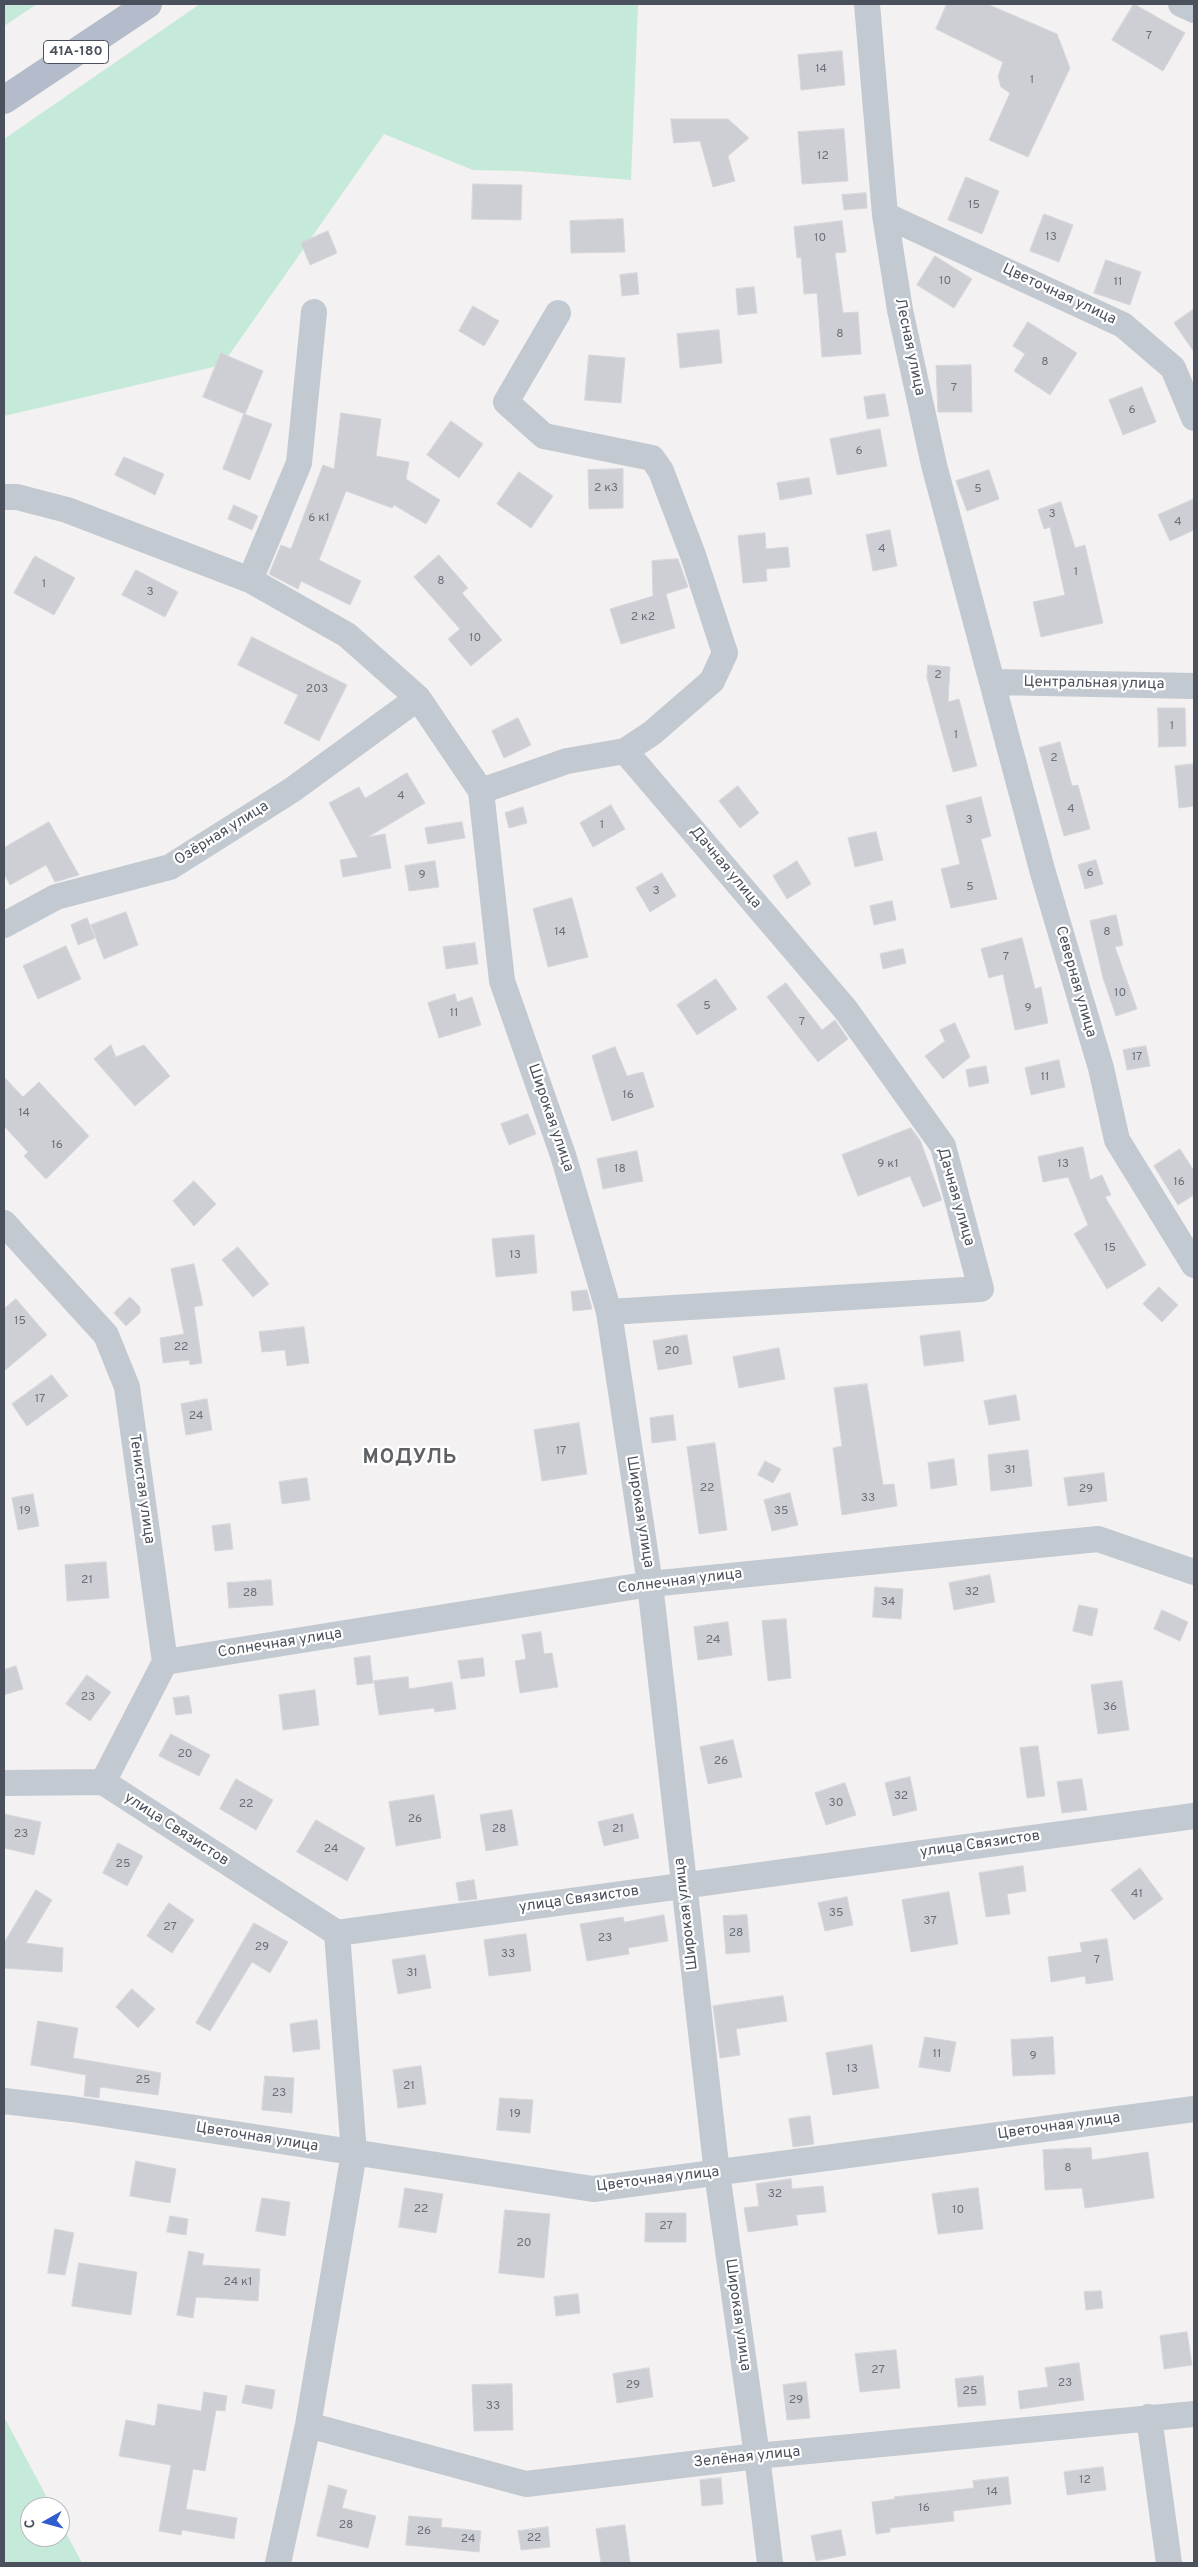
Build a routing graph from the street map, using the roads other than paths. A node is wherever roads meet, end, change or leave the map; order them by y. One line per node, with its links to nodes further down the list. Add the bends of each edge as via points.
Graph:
1 (120, 4): 6 (main road, 41А-180)
2 (148, 4): 7 (main road, 41А-180)
3 (868, 4): 8 (street, Лесная улица)
4 (1181, 4): 5 (street)
5 (1194, 10)
6 (4, 81)
7 (4, 100)
8 (885, 214): 11 (street, Цветочная улица, via 1123,325 1172,368); 14 (street, Лесная улица, via 900,310 934,466)
9 (314, 312): 13 (street, via 299,462)
10 (558, 313): 17 (street, via 506,402 544,436 652,458 661,470 693,555 725,653 712,681)
11 (1194, 418)
12 (4, 497): 13 (street, Широкая улица, via 17,497 67,510)
13 (250, 580): 16 (street, Широкая улица, via 347,635)
14 (994, 682): 15 (street, Центральная улица); 21 (street, Северная улица, via 1043,873 1101,1068 1117,1140)
15 (1194, 686)
16 (418, 698): 18 (street, Широкая улица); 19 (street, Озёрная улица, via 292,790 170,867 56,897)
17 (625, 751): 18 (street, via 568,761); 22 (street, Дачная улица, via 846,1010 943,1146 981,1289)
18 (482, 791): 22 (street, Широкая улица, via 502,981 563,1155)
19 (4, 926)
20 (4, 1223): 25 (street, Тенистая улица, via 106,1334 126,1387)
21 (1194, 1265)
22 (609, 1312): 24 (street, Широкая улица)
23 (1194, 1572): 24 (street, Солнечная улица, via 1098,1539)
24 (650, 1584): 25 (street, Солнечная улица); 29 (street, Широкая улица)
25 (165, 1662): 26 (street)
26 (103, 1782): 27 (street); 30 (street, улица Связистов)
27 (4, 1783)
28 (1194, 1816): 29 (street, улица Связистов)
29 (683, 1885): 30 (street, улица Связистов); 34 (street, Широкая улица)
30 (336, 1933): 33 (street)
31 (4, 2101): 33 (street, Цветочная улица)
32 (1194, 2109): 34 (street, Цветочная улица)
33 (354, 2152): 34 (street, Цветочная улица, via 593,2189); 37 (street)
34 (717, 2173): 38 (street, Широкая улица)
35 (1194, 2414): 36 (street, Зелёная улица)
36 (1148, 2417): 38 (street, Зелёная улица); 41 (street)
37 (308, 2425): 38 (street, Зелёная улица, via 526,2484); 39 (street)
38 (757, 2456): 40 (street, Широкая улица)
39 (278, 2563)
40 (770, 2563)
41 (1169, 2563)

